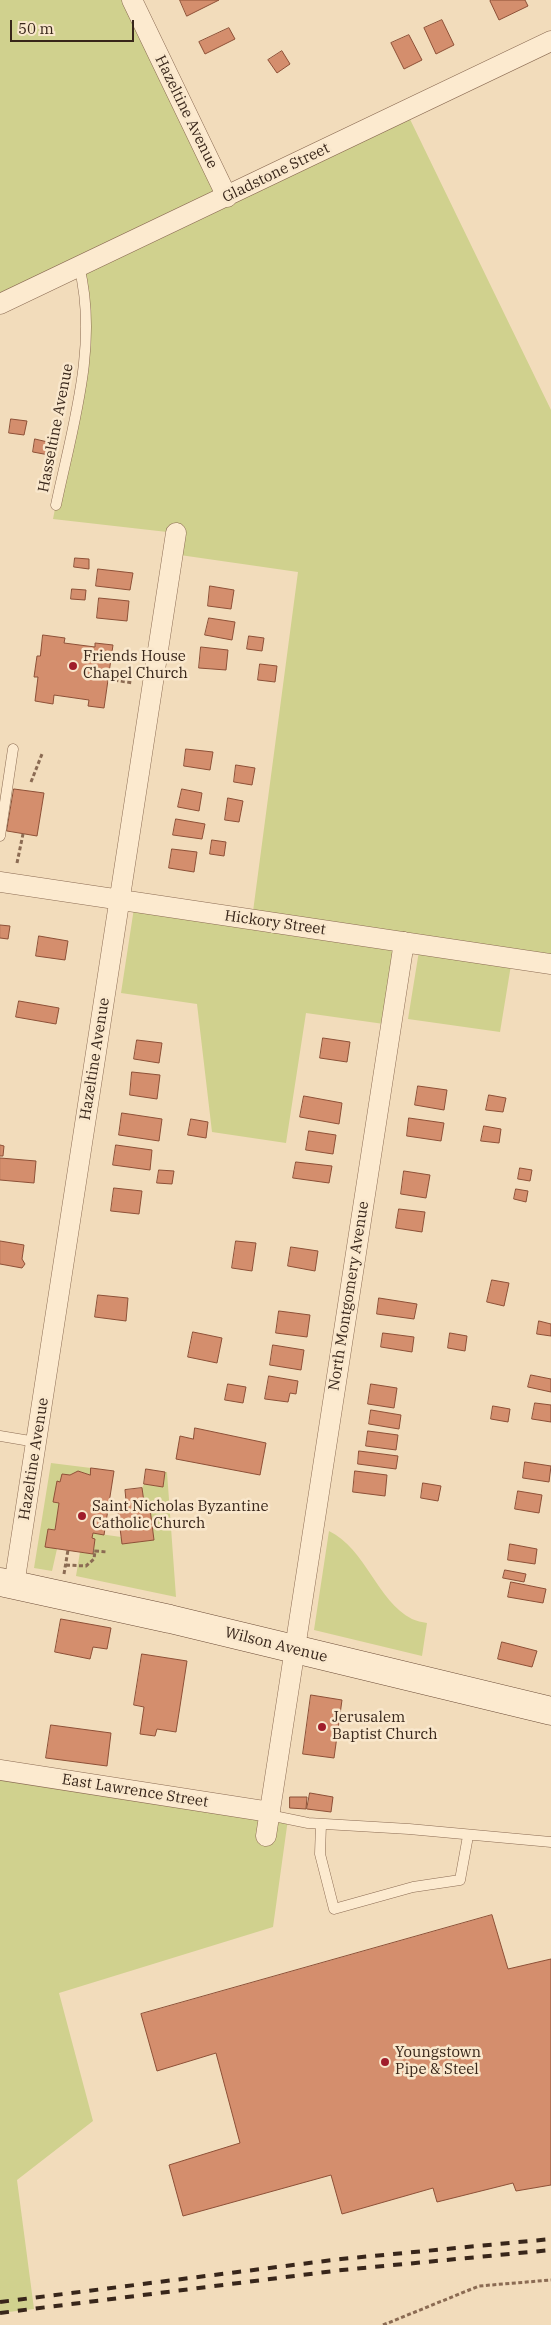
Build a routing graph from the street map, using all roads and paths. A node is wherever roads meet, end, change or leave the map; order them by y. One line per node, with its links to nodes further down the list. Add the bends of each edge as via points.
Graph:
1 (132, 0): 3 (street, Hazeltine Avenue)
2 (551, 41): 3 (street, Gladstone Street)
3 (227, 197): 4 (street, Gladstone Street)
4 (79, 266): 5 (street, Gladstone Street); 6 (lane, Hasseltine Avenue, via 85,302 84,360)
5 (0, 304)
6 (56, 505)
7 (176, 533): 17 (street, Hazeltine Avenue)
8 (108, 679): 9 (path)
9 (132, 683)
10 (13, 749): 14 (lane)
11 (42, 754): 12 (path)
12 (31, 782)
13 (23, 834): 15 (path)
14 (0, 836)
15 (17, 863)
16 (0, 882): 17 (street, Hickory Street)
17 (120, 900): 18 (street, Hickory Street); 21 (street, Hazeltine Avenue)
18 (404, 942): 19 (street, Hickory Street); 27 (street, North Montgomery Avenue)
19 (551, 964)
20 (0, 1436): 21 (lane)
21 (36, 1442): 26 (street, Hazeltine Avenue)
22 (68, 1550): 24 (path)
23 (107, 1552): 24 (path, via 94,1551 94,1559 86,1566)
24 (66, 1565): 25 (path)
25 (64, 1576)
26 (7, 1583): 27 (main road, Wilson Avenue)
27 (295, 1650): 28 (main road, Wilson Avenue); 30 (street, North Montgomery Avenue)
28 (550, 1706)
29 (0, 1770): 30 (street, East Lawrence Street)
30 (269, 1814): 31 (lane); 32 (street, North Montgomery Avenue)
31 (321, 1824): 33 (lane); 33 (lane, via 320,1854 334,1908 460,1880)
32 (266, 1836)
33 (468, 1836): 34 (lane)
34 (551, 1842)
35 (551, 2280): 36 (path, via 479,2286)
36 (383, 2325)

